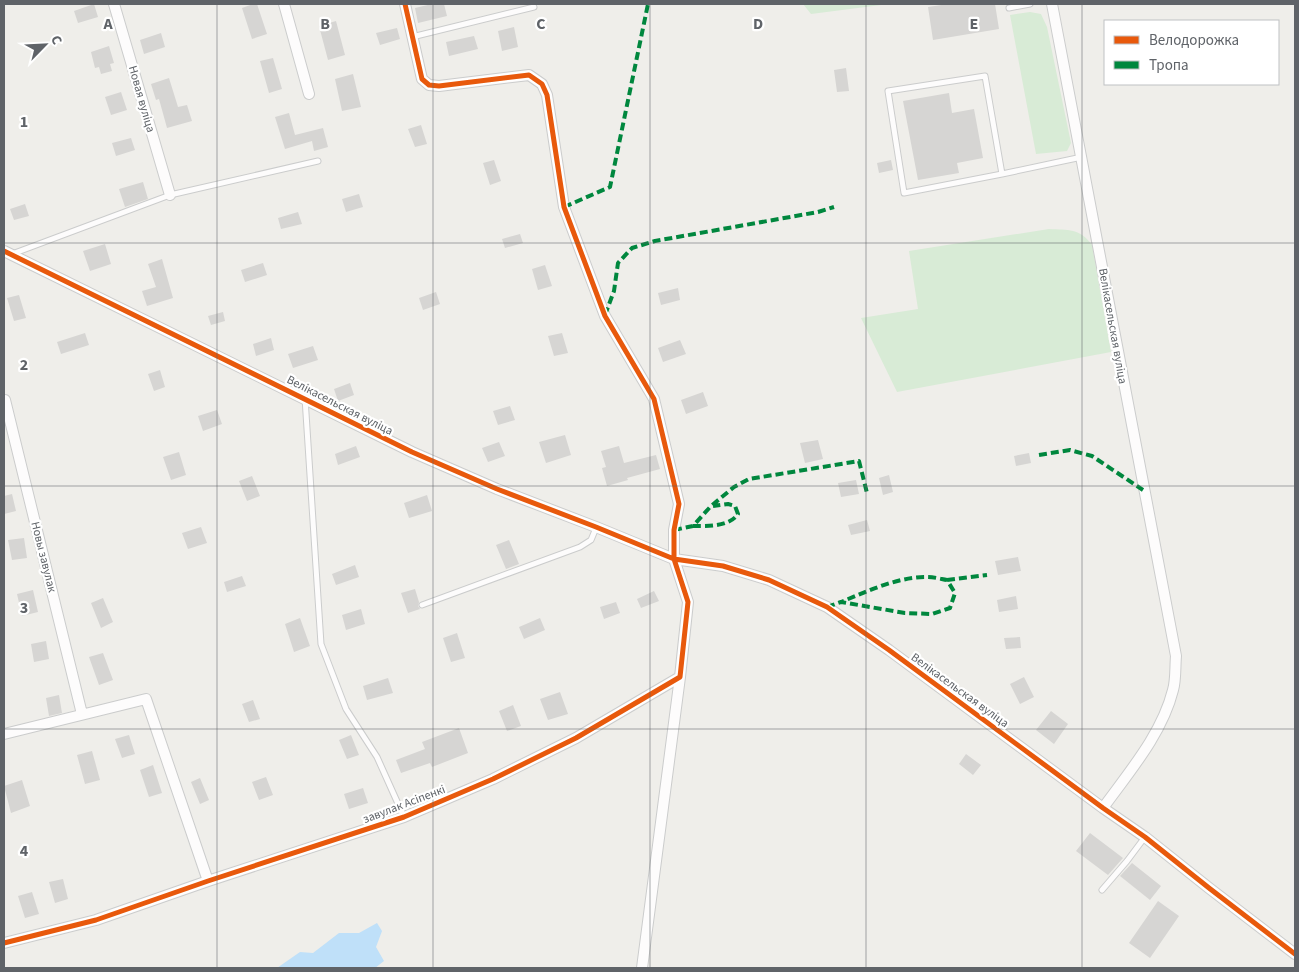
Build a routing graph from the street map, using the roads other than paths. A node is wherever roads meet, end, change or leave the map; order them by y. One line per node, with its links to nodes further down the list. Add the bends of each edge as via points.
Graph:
1 (114, 4): 13 (street, Новая вуліца)
2 (284, 4): 9 (street)
3 (405, 4): 8 (street)
4 (1030, 4): 7 (lane)
5 (1052, 4): 10 (street, Велікасельская вуліца)
6 (534, 7): 8 (lane)
7 (1008, 8)
8 (412, 37): 18 (street, via 422,79 429,85 529,75 542,84 547,95 564,207 605,316 654,399 679,504 674,530)
9 (309, 94)
10 (1082, 156): 12 (lane); 23 (street, Велікасельская вуліца, via 1176,656 1174,690 1161,723)
11 (318, 161): 13 (lane)
12 (1002, 174): 12 (lane, via 904,193 888,91 985,76)
13 (170, 195): 14 (lane)
14 (8, 253): 15 (street, Велікасельская вуліца)
15 (305, 398): 17 (street, Велікасельская вуліца, via 420,456); 24 (lane, via 321,644 346,709 377,757)
16 (5, 400): 21 (street, Новы завулак)
17 (596, 527): 18 (street, Велікасельская вуліца); 19 (lane, via 591,540 580,547)
18 (674, 559): 20 (street, via 688,602); 23 (street, Велікасельская вуліца, via 723,566 769,580 827,607)
19 (422, 605)
20 (680, 676): 24 (street, завулак Асіпенкі, via 576,738 493,779); 30 (street)
21 (82, 714): 22 (street); 26 (street, via 146,699)
22 (4, 734)
23 (1103, 808): 25 (street, Велікасельская вуліца)
24 (404, 817): 26 (street, завулак Асіпенкі)
25 (1145, 836): 27 (lane); 29 (street, Велікасельская вуліца)
26 (208, 881): 28 (street, завулак Асіпенкі, via 96,920)
27 (1102, 890)
28 (4, 943)
29 (1295, 954)
30 (642, 968)

